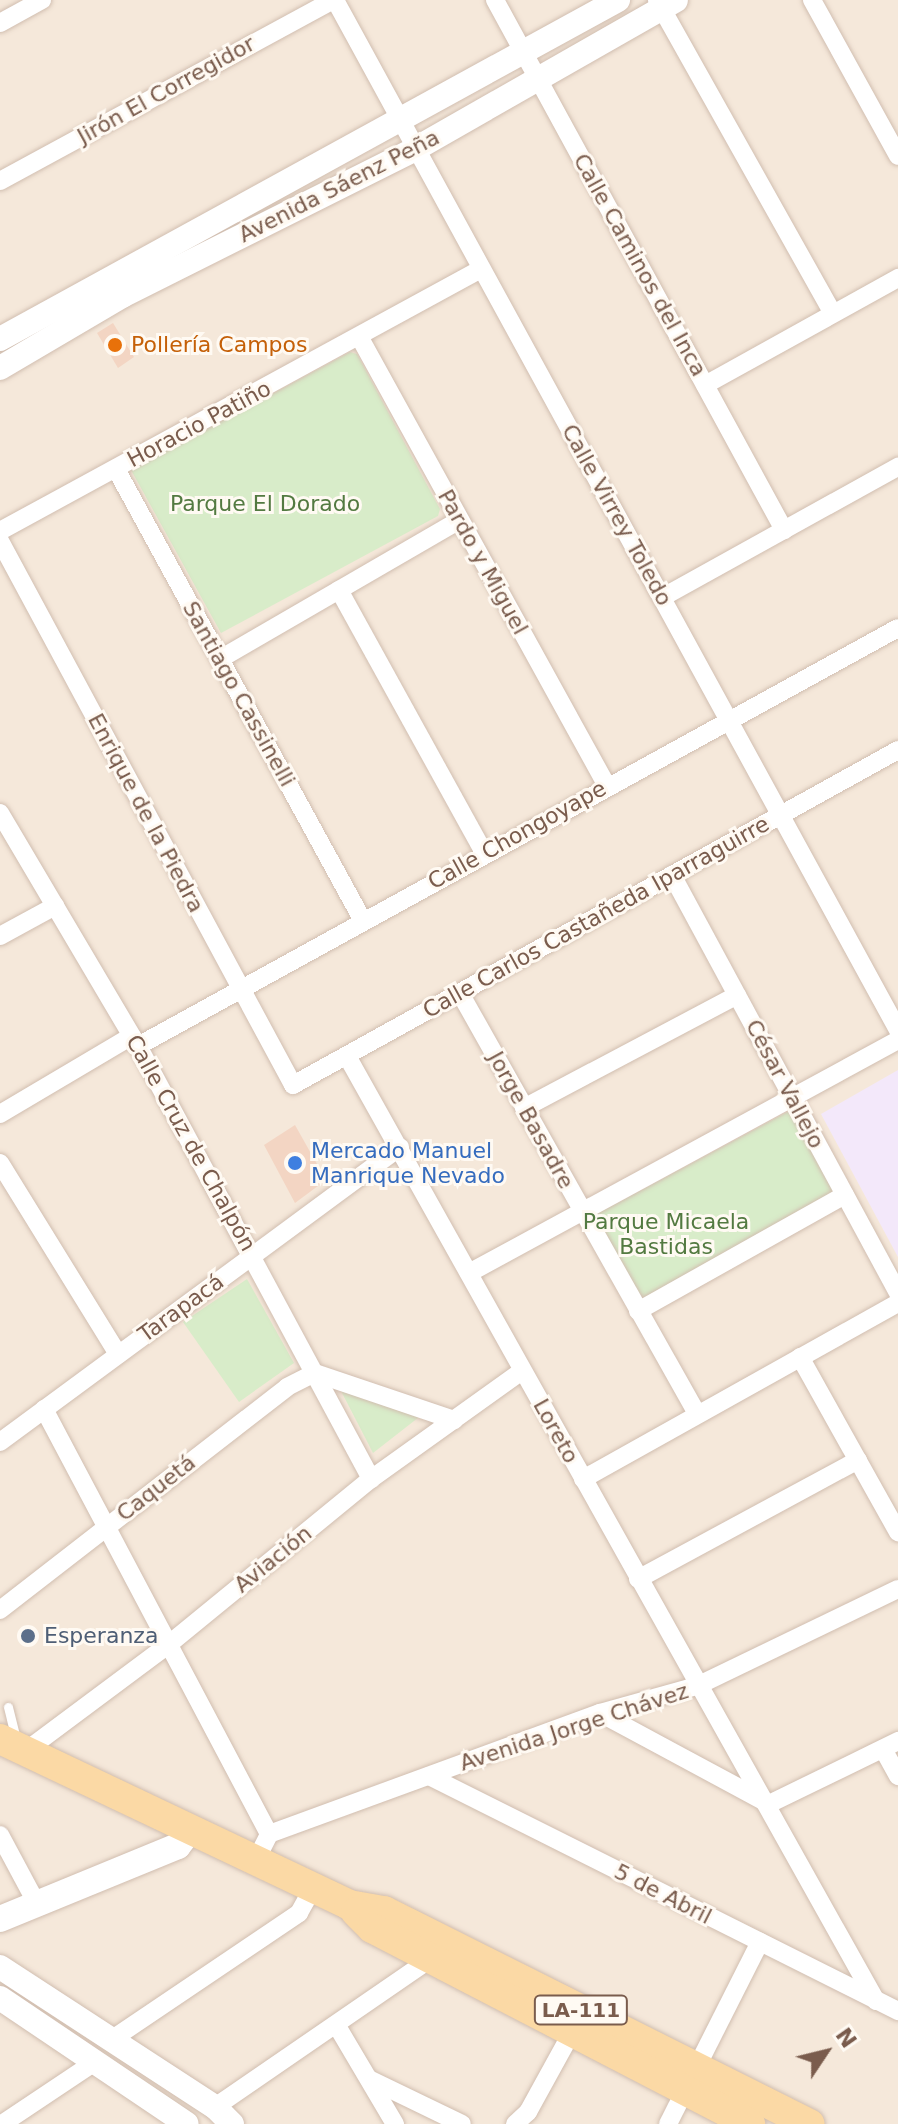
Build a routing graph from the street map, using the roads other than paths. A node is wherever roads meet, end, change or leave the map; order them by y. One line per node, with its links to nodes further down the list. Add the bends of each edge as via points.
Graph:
1 (42, 0): 7 (street)
2 (334, 0): 10 (street, Calle Virrey Toledo); 13 (street, Jirón El Corregidor)
3 (495, 0): 8 (street, Calle Caminos del Inca)
4 (618, 0): 8 (street, Avenida Sáenz Peña)
5 (812, 0): 12 (street)
6 (665, 3): 9 (street, Avenida Sáenz Peña); 16 (street)
7 (0, 23)
8 (524, 53): 9 (street, Calle Caminos del Inca); 10 (street, Avenida Sáenz Peña)
9 (538, 78): 11 (street, Avenida Sáenz Peña); 20 (street, Calle Caminos del Inca)
10 (403, 122): 11 (street, Calle Virrey Toledo); 18 (street, Avenida Sáenz Peña)
11 (417, 148): 14 (street, Calle Virrey Toledo); 19 (street, Avenida Sáenz Peña, via 122,296)
12 (898, 156)
13 (0, 181)
14 (481, 269): 17 (street, Horacio Patiño); 28 (street, Calle Virrey Toledo)
15 (898, 278): 16 (street)
16 (833, 313): 20 (street)
17 (360, 338): 22 (street, Horacio Patiño); 23 (street, Pardo y Miguel)
18 (0, 339)
19 (0, 368)
20 (705, 385): 24 (street, Calle Caminos del Inca)
21 (898, 467): 24 (street)
22 (116, 469): 25 (street, Horacio Patiño); 30 (street, Santiago Cassinelli)
23 (460, 520): 27 (street); 33 (street, Pardo y Miguel)
24 (784, 530): 28 (street)
25 (0, 531)
26 (0, 541): 41 (street, Enrique de la Piedra)
27 (339, 590): 30 (street); 36 (street)
28 (663, 597): 31 (street, Calle Virrey Toledo)
29 (898, 628): 31 (street, Calle Chongoyape)
30 (220, 659): 39 (street, Santiago Cassinelli)
31 (728, 720): 33 (street, Calle Chongoyape); 35 (street, Calle Virrey Toledo)
32 (897, 754): 35 (street, Calle Carlos Castañeda Iparraguirre)
33 (607, 786): 36 (street, Calle Chongoyape)
34 (0, 813): 38 (street, Calle Cruz de Chalpón)
35 (779, 816): 37 (street, Calle Carlos Castañeda Iparraguirre); 44 (street, Calle Virrey Toledo)
36 (484, 853): 39 (street, Calle Chongoyape)
37 (672, 875): 42 (street, Calle Carlos Castañeda Iparraguirre); 43 (street, César Vallejo)
38 (55, 906): 40 (street); 46 (street, Calle Cruz de Chalpón)
39 (362, 919): 41 (street, Calle Chongoyape)
40 (0, 936)
41 (239, 986): 46 (street, Calle Chongoyape); 48 (street, Enrique de la Piedra)
42 (460, 993): 47 (street, Calle Carlos Castañeda Iparraguirre); 50 (street, Jorge Basadre)
43 (737, 995): 49 (street, César Vallejo); 50 (street)
44 (898, 1030)
45 (898, 1040): 49 (street)
46 (135, 1041): 51 (street, Calle Chongoyape); 56 (street, Calle Cruz de Chalpón)
47 (347, 1056): 48 (street, Calle Carlos Castañeda Iparraguirre); 52 (street, Loreto)
48 (293, 1085)
49 (793, 1099): 54 (street, César Vallejo); 55 (street)
50 (524, 1108): 55 (street, Jorge Basadre)
51 (0, 1114)
52 (400, 1147): 56 (street, Tarapacá); 57 (street, Loreto)
53 (0, 1163): 61 (street)
54 (845, 1195): 58 (street, César Vallejo); 60 (street)
55 (583, 1212): 57 (street); 60 (street, Jorge Basadre)
56 (252, 1256): 61 (street, Tarapacá); 64 (street, Calle Cruz de Chalpón)
57 (469, 1273): 63 (street, Loreto)
58 (898, 1293)
59 (898, 1303): 62 (street)
60 (638, 1311): 66 (street, Jorge Basadre)
61 (118, 1354): 65 (street, Tarapacá)
62 (800, 1357): 66 (street); 69 (street)
63 (522, 1371): 67 (street, Aviación); 71 (street, Loreto)
64 (315, 1373): 67 (street); 70 (street, Calle Cruz de Chalpón); 72 (street, Caquetá, via 287,1387)
65 (44, 1409): 68 (street, Tarapacá); 72 (street)
66 (697, 1414): 71 (street)
67 (454, 1420): 70 (street, Aviación)
68 (0, 1442)
69 (858, 1460): 73 (street); 74 (street)
70 (371, 1479): 77 (street, Aviación)
71 (583, 1479): 74 (street, Loreto)
72 (106, 1527): 76 (street, Caquetá); 77 (street)
73 (898, 1532)
74 (638, 1579): 78 (street, Loreto)
75 (898, 1589): 78 (street, Avenida Jorge Chávez)
76 (0, 1610)
77 (168, 1645): 81 (street, Aviación); 88 (street)
78 (697, 1686): 80 (street, Avenida Jorge Chávez); 85 (street, Loreto)
79 (8, 1707): 81 (lane)
80 (600, 1713): 83 (street, Avenida Jorge Chávez); 85 (street)
81 (14, 1745): 86 (main road)
82 (891, 1745): 84 (street); 85 (street)
83 (429, 1776): 88 (street, Avenida Jorge Chávez); 93 (street, 5 de Abril)
84 (898, 1776)
85 (769, 1804): 97 (street, Loreto)
86 (190, 1830): 88 (main road, LA-111); 90 (main road, via 178,1846)
87 (0, 1835): 90 (street)
88 (263, 1847): 89 (main road, LA-111)
89 (313, 1888): 91 (main road, LA-111); 101 (street, via 299,1913)
90 (36, 1902): 92 (main road)
91 (349, 1905): 94 (main road, LA-111, via 372,1928); 103 (main road, LA-111, via 384,1911)
92 (0, 1919)
93 (760, 1942): 97 (street, 5 de Abril); 103 (street)
94 (430, 1959): 99 (street); 100 (main road, LA-111)
95 (0, 1967): 101 (street)
96 (0, 1998): 102 (street)
97 (876, 2001): 98 (street, 5 de Abril)
98 (898, 2011)
99 (337, 2026): 104 (street); 105 (street)
100 (572, 2032): 103 (main road, LA-111); 110 (street, via 528,2112)
101 (111, 2040): 105 (street)
102 (95, 2062): 106 (street); 107 (street)
103 (690, 2078): 111 (street); 112 (main road, LA-111); 113 (main road, LA-111)
104 (369, 2079): 108 (street); 109 (street)
105 (224, 2115)
106 (2, 2124)
107 (187, 2124)
108 (395, 2124)
109 (462, 2124)
110 (515, 2124)
111 (668, 2124)
112 (750, 2124)
113 (810, 2124)

